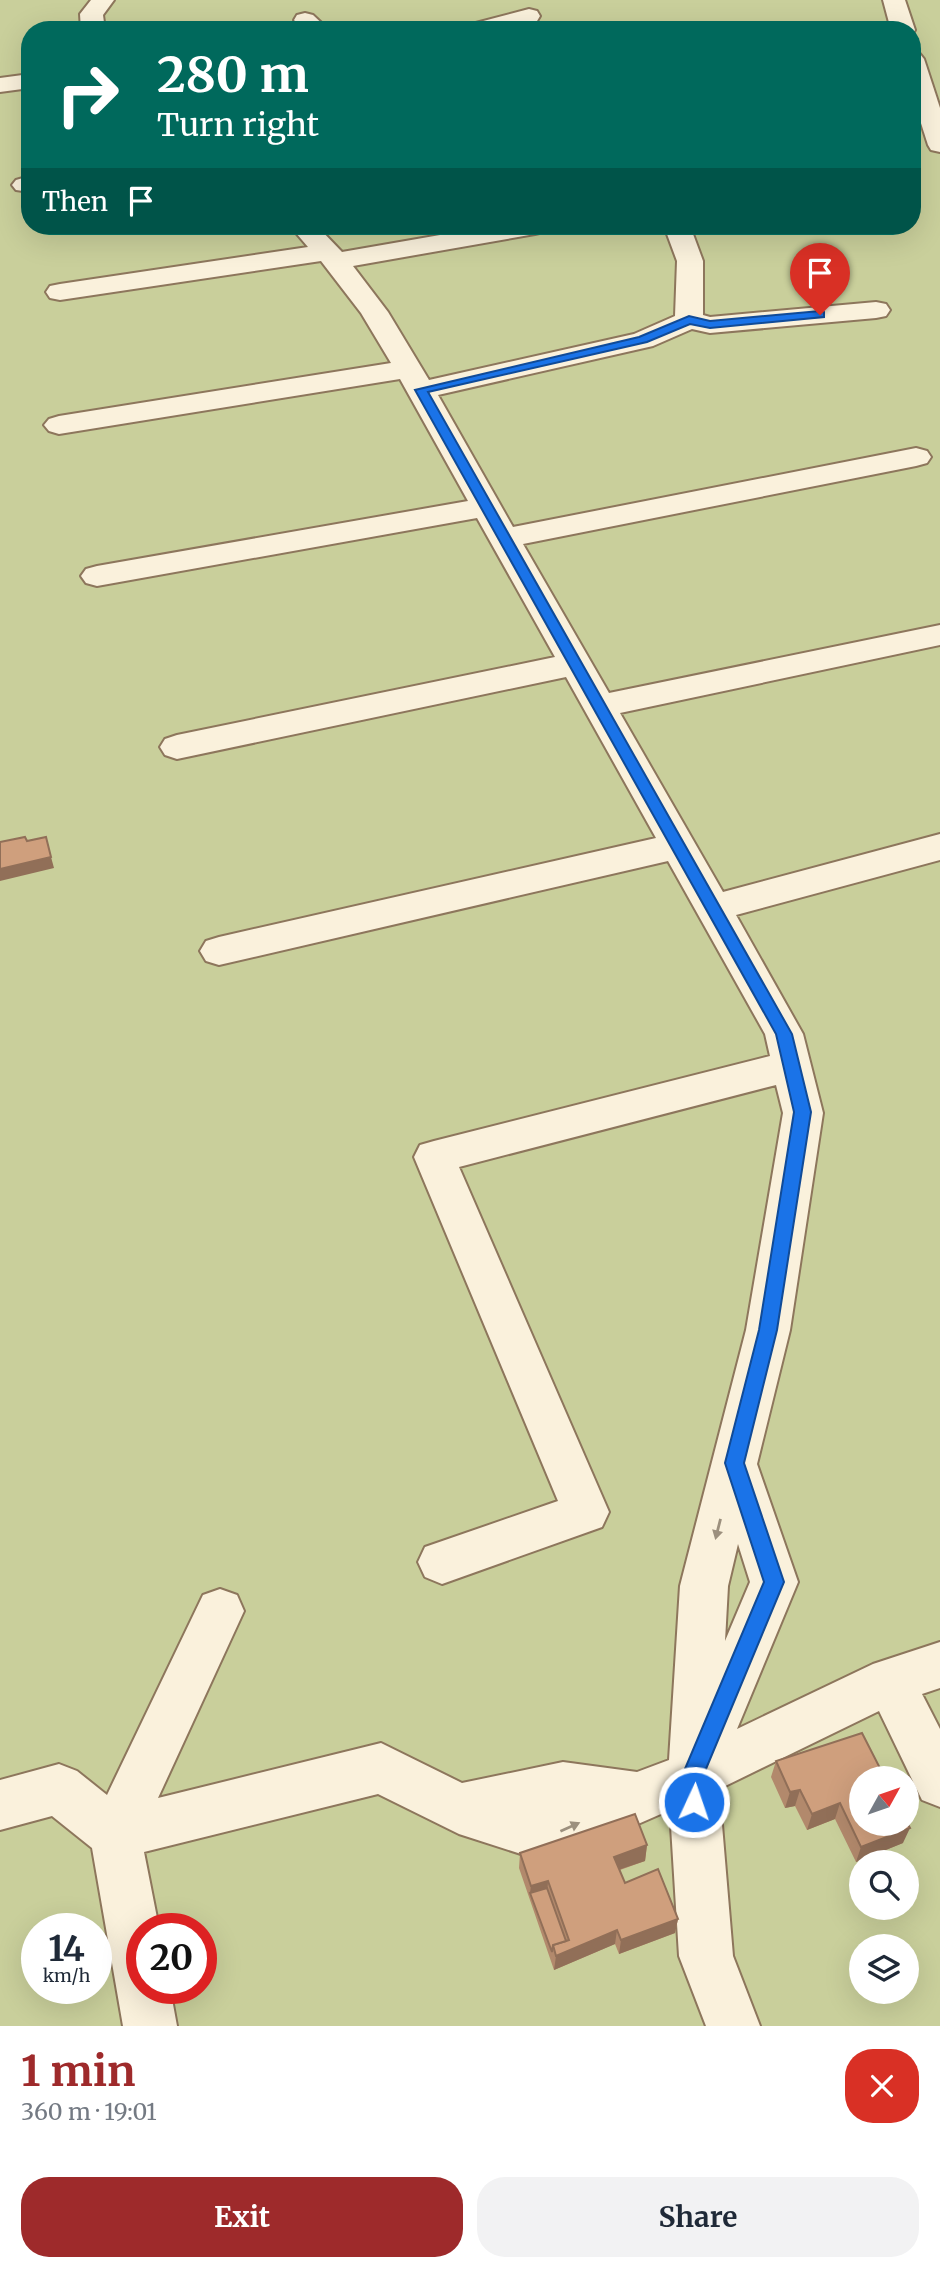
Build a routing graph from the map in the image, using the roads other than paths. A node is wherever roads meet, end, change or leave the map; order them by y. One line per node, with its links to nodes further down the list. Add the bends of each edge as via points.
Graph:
1 (103, 0): 4 (street, via 91,14)
2 (894, 0): 6 (street)
3 (529, 15): 5 (street)
4 (92, 21)
5 (507, 21)
6 (900, 21)
7 (21, 82): 8 (street)
8 (0, 85)
9 (921, 87): 10 (street)
10 (940, 145)
11 (312, 235): 14 (street)
12 (474, 235): 14 (street)
13 (680, 235): 17 (street, via 690,261)
14 (333, 256): 15 (street); 18 (street, via 388,332)
15 (60, 292)
16 (876, 310): 17 (street, via 710,325)
17 (689, 320): 18 (street, via 642,340)
18 (415, 380): 19 (street); 21 (street)
19 (59, 425)
20 (916, 457): 22 (street)
21 (486, 507): 22 (street); 23 (street)
22 (504, 538): 25 (street)
23 (97, 576)
24 (940, 635): 26 (street)
25 (575, 664): 26 (street); 27 (street)
26 (599, 706): 28 (street)
27 (177, 747)
28 (678, 846): 30 (street); 31 (street)
29 (940, 847): 30 (street)
30 (713, 908): 32 (street, via 784,1034)
31 (219, 951)
32 (791, 1066): 33 (street, via 803,1112 768,1330); 34 (street, via 434,1157 586,1512)
33 (734, 1463): 38 (street, one-way to 38, via 704,1586); 38 (street, via 774,1582)
34 (442, 1562)
35 (220, 1611): 41 (street)
36 (940, 1664): 37 (street)
37 (890, 1681): 38 (street); 39 (street)
38 (692, 1776): 41 (street, via 549,1837 459,1809 381,1768); 45 (street, via 706,1956)
39 (940, 1782)
40 (0, 1805): 41 (street, via 59,1789)
41 (115, 1834): 42 (street)
42 (130, 1913)
43 (146, 2004): 44 (street)
44 (150, 2026)
45 (733, 2026)

